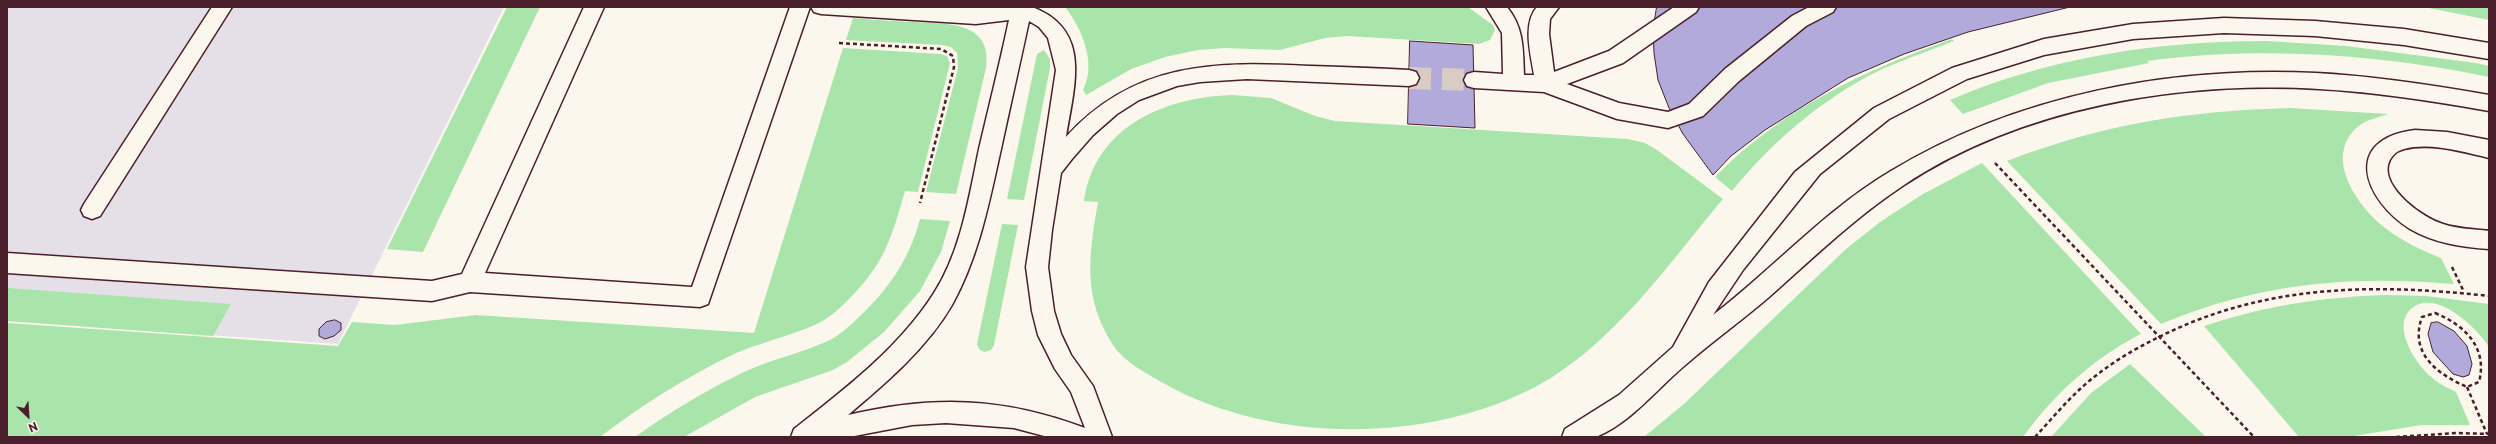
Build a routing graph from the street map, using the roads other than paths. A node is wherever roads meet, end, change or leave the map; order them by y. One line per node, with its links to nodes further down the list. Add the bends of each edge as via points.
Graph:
1 (222, 7): 18 (street)
2 (594, 7): 21 (street)
3 (800, 7): 21 (street, via 700,297)
4 (821, 7): 9 (street, via 976,16)
5 (1496, 7): 13 (street, via 1508,22 1512,33)
6 (1549, 7): 14 (street, via 1540,16 1539,34)
7 (1689, 7): 14 (street, via 1616,57)
8 (1826, 7): 14 (street, via 1798,21 1732,75 1696,110 1668,120 1617,111)
9 (1020, 8): 17 (street, via 1050,26 1063,46 1066,60); 23 (street, via 978,207 953,279 931,316 890,362)
10 (2489, 51): 22 (street, via 2425,40 2320,28 2191,27 2084,39 2033,49 1981,66 1937,84 1892,108 1847,138 1811,169 1721,281)
11 (1409, 78): 17 (street, via 1230,70 1176,78 1133,95 1110,108 1090,125)
12 (1474, 80): 13 (street)
13 (1514, 82): 14 (street)
14 (1545, 84)
15 (2489, 103): 22 (street, via 2351,83 2220,82 2164,88 2088,102 2021,120 1968,141 1919,166 1856,207 1758,292)
16 (2489, 149): 19 (street, via 2443,140 2406,140 2393,144 2382,152 2376,166 2381,185 2387,195 2414,220 2455,237)
17 (1050, 170): 26 (street, via 1037,267 1043,311 1050,335 1063,362 1081,386)
18 (92, 210)
19 (2489, 240)
20 (7, 263): 21 (street, via 432,291)
21 (470, 282)
22 (1677, 357): 27 (street, via 1634,397)
23 (803, 437)
24 (815, 437): 25 (street, via 863,422 935,412 1006,417)
25 (1078, 437)
26 (1100, 437)
27 (1574, 437)

